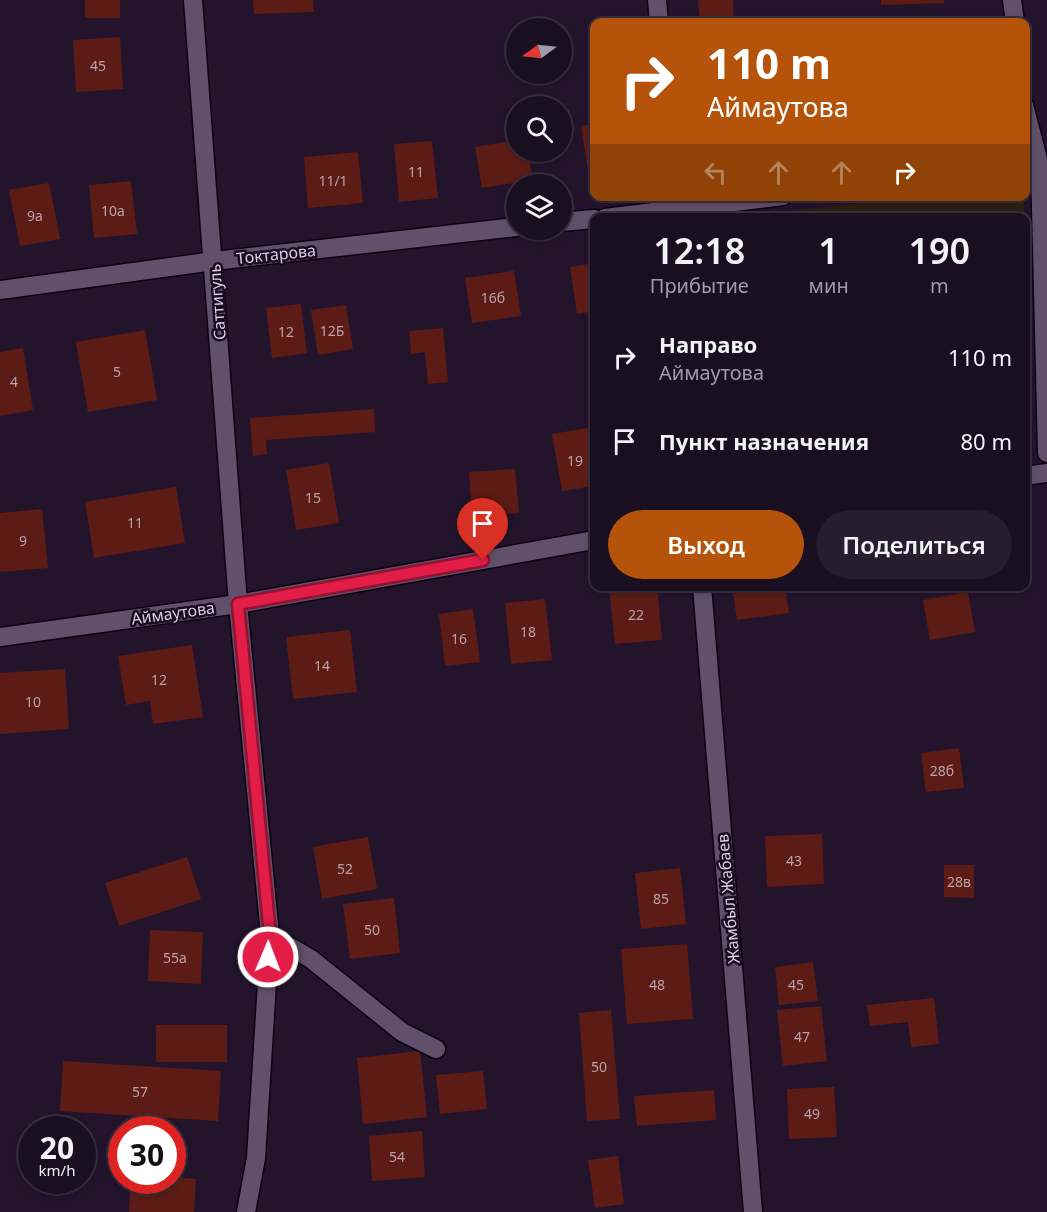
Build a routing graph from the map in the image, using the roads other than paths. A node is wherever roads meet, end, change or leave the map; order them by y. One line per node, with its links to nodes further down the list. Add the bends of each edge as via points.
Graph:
1 (193, 0): 14 (street, Саттигуль)
2 (657, 0): 4 (street)
3 (1012, 0): 5 (street)
4 (659, 18)
5 (1014, 18)
6 (1030, 152): 7 (street)
7 (1032, 168): 16 (street)
8 (740, 201): 9 (street)
9 (680, 208): 10 (street)
10 (642, 213)
11 (590, 219): 12 (street)
12 (572, 221)
13 (506, 228): 14 (street, Токтарова)
14 (214, 261): 15 (street, Токтарова); 21 (street, Саттигуль)
15 (0, 290)
16 (1047, 453)
17 (1047, 472): 18 (street)
18 (1030, 475)
19 (590, 541): 21 (street, Аймаутова)
20 (702, 591): 26 (street, Жамбыл Жабаев)
21 (238, 604): 22 (street, Аймаутова); 23 (street, Саттигуль)
22 (0, 637)
23 (270, 935): 24 (street, via 311,959 402,1032); 25 (street, Саттигуль, via 256,1158)
24 (436, 1049)
25 (246, 1212)
26 (753, 1212)

